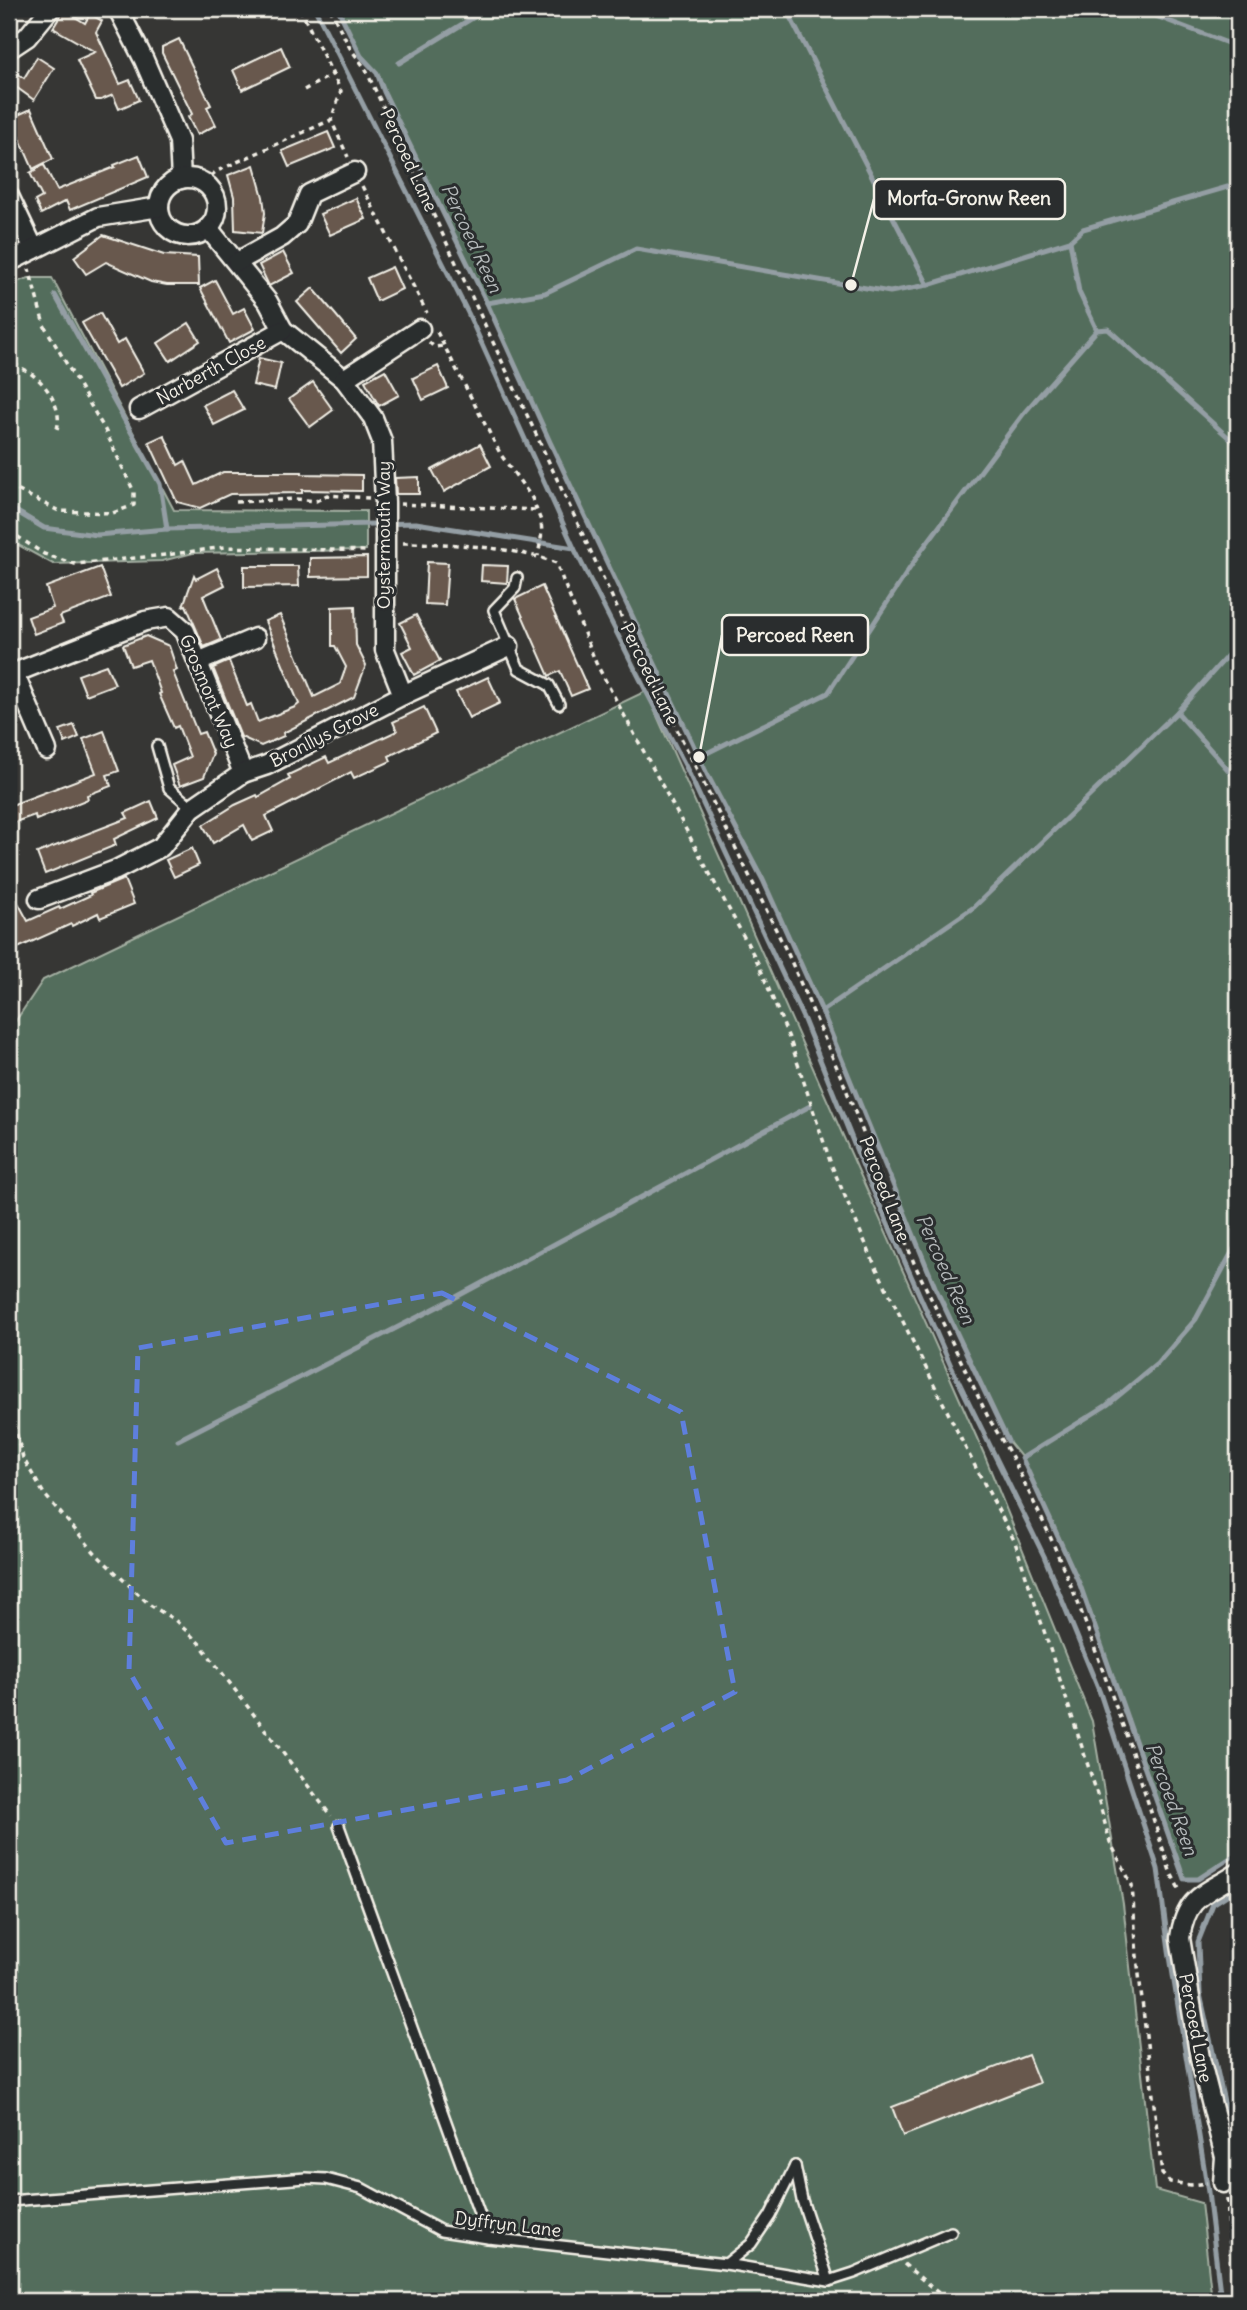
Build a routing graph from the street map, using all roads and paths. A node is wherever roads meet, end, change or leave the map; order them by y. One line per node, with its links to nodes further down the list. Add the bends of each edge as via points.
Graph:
1 (50, 9): 5 (street, via 27,37)
2 (118, 9): 10 (street, via 179,141)
3 (300, 9): 6 (path)
4 (330, 9): 45 (path, Percoed Lane, via 365,68 619,612 788,954 914,1263 1012,1457 1077,1601)
5 (9, 50)
6 (333, 75): 7 (path); 8 (path, via 341,91)
7 (304, 90)
8 (331, 120): 9 (path); 11 (path, via 217,171)
9 (355, 172): 16 (street, via 309,194 297,224); 17 (path)
10 (181, 179): 11 (street); 13 (street, via 163,191)
11 (203, 182): 14 (street, via 215,197 216,212)
12 (9, 196): 15 (street)
13 (159, 207): 14 (street, via 161,219 177,234 194,235); 15 (street, via 98,217)
14 (208, 228): 16 (street, Oystermouth Way)
15 (22, 255): 23 (path, via 44,325 105,430 134,492 134,505 113,513 59,512)
16 (237, 262): 18 (street, Oystermouth Way)
17 (429, 326): 20 (street); 26 (path)
18 (283, 330): 20 (street, Oystermouth Way); 21 (street, Narberth Close)
19 (9, 343): 22 (path, via 16,364 44,385 53,399)
20 (345, 379): 24 (street, Oystermouth Way, via 373,418 382,441)
21 (138, 409)
22 (57, 429)
23 (9, 485)
24 (385, 501): 25 (path, via 327,495 316,501); 26 (path); 28 (street, Oystermouth Way)
25 (236, 502)
26 (537, 510): 29 (path, via 542,533)
27 (9, 531): 28 (path, via 44,554 75,564 225,547)
28 (384, 551): 29 (path, via 440,543); 35 (street, Oystermouth Way, via 384,650)
29 (538, 556): 46 (path, via 556,563 596,663 758,963 791,1043 831,1164 874,1263 1015,1542 1110,1842 1132,1885 1163,2174 1170,2182)
30 (517, 578): 32 (lane, via 516,588 494,610)
31 (255, 638): 33 (street)
32 (509, 646): 35 (street, Bronllys Grove); 36 (lane, via 519,669 549,685)
33 (198, 662): 34 (street, Grosmont Way, via 185,631 169,617 145,621); 39 (street, Grosmont Way)
34 (12, 674): 38 (street)
35 (403, 695): 39 (street, Bronllys Grove, via 268,765)
36 (559, 704)
37 (157, 746): 40 (lane, via 169,788)
38 (47, 750)
39 (243, 773): 40 (street, Bronllys Grove)
40 (192, 808): 41 (street, Bronllys Grove, via 161,847 116,870)
41 (39, 899)
42 (9, 1405): 43 (path, via 23,1458 44,1494 97,1555 200,1644)
43 (339, 1826): 49 (lane)
44 (1238, 1873): 45 (street, via 1200,1895)
45 (1185, 1914): 46 (street, Percoed Lane, via 1180,1938 1200,2058 1225,2157)
46 (1219, 2183): 54 (path, via 1227,2201)
47 (9, 2201): 49 (lane, Dyffryn Lane, via 326,2179 362,2188 441,2231)
48 (951, 2232): 50 (lane)
49 (488, 2238): 51 (lane, Dyffryn Lane)
50 (895, 2256): 52 (lane); 53 (path)
51 (726, 2264): 52 (lane, Dyffryn Lane); 52 (lane, via 751,2245 795,2166)
52 (829, 2281)
53 (948, 2301)
54 (1233, 2301)

